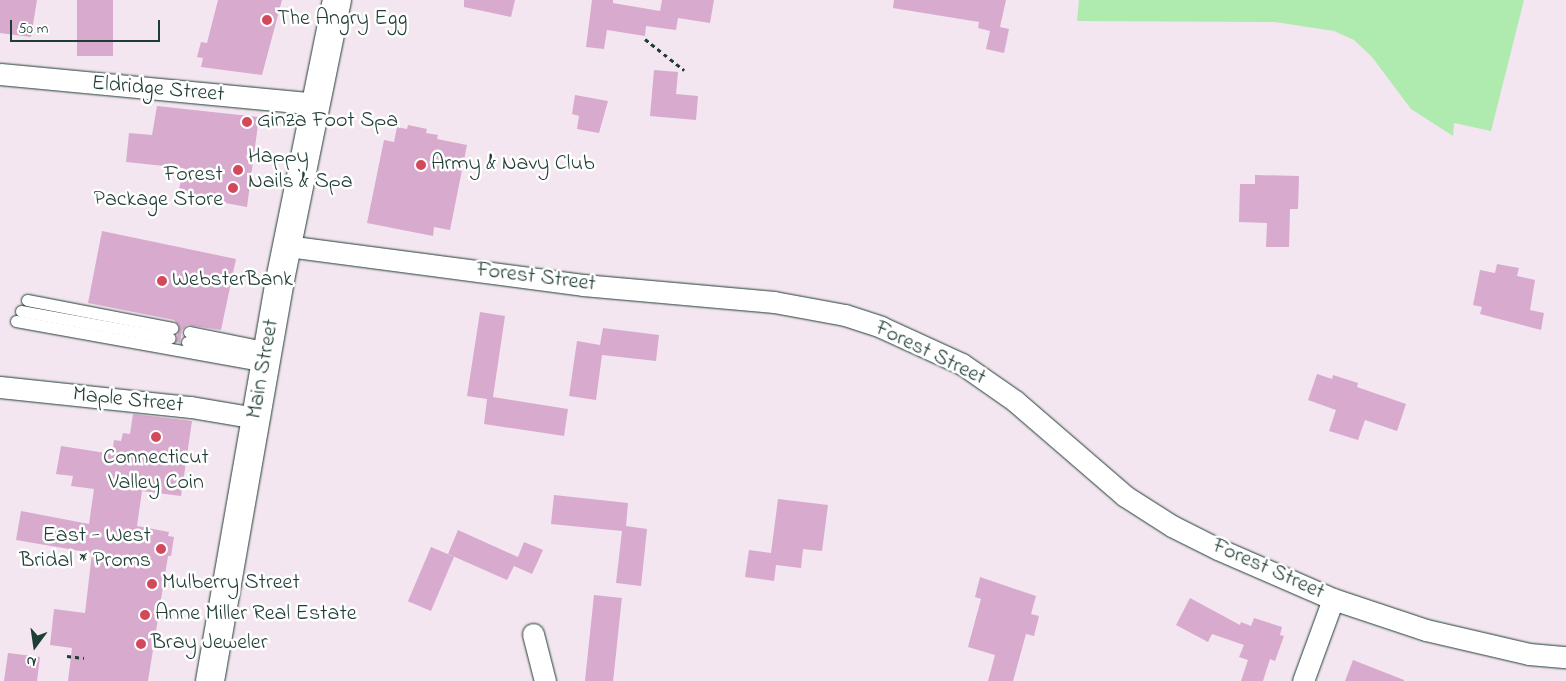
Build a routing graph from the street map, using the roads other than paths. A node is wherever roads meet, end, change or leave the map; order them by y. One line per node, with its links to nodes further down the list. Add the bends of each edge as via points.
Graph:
1 (337, 0): 3 (main road, Main Street)
2 (0, 74): 3 (street, Eldridge Street)
3 (316, 104): 4 (main road, Main Street)
4 (287, 246): 7 (main road, Main Street); 10 (street, Forest Street, via 583,285 774,302 845,315 882,327 962,364 986,380 1125,496 1172,526)
5 (27, 300): 7 (lane, via 171,333 18,316)
6 (188, 337): 7 (lane)
7 (267, 357): 9 (main road, Main Street)
8 (0, 387): 9 (street, Maple Street, via 191,407)
9 (256, 418): 13 (main road, Main Street)
10 (1333, 599): 12 (street, Forest Street, via 1426,630 1529,654); 15 (street)
11 (533, 634): 14 (street)
12 (1566, 657)
13 (210, 681)
14 (545, 681)
15 (1303, 681)

